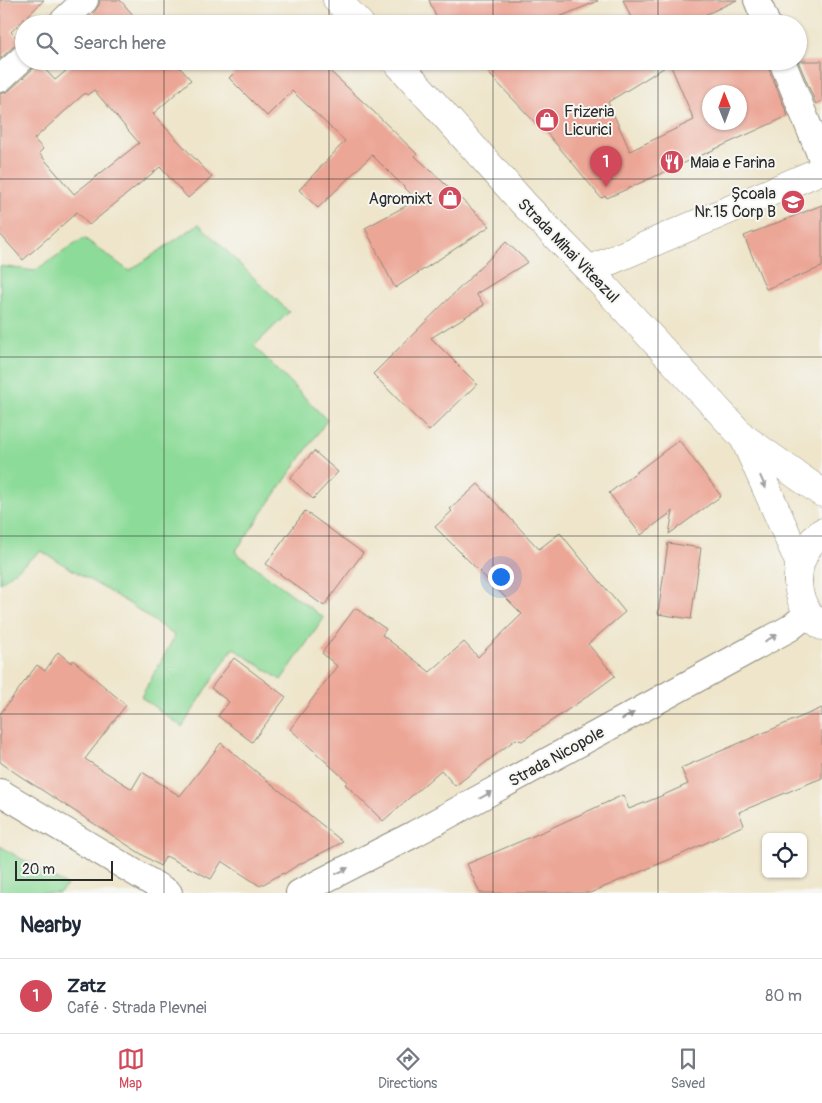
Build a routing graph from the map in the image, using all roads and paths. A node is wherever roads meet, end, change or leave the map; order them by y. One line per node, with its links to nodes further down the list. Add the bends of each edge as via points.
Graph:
1 (86, 0): 4 (street)
2 (337, 0): 5 (street)
3 (757, 0): 6 (street)
4 (70, 15)
5 (351, 15)
6 (763, 15)
7 (15, 65): 10 (street)
8 (404, 70): 13 (street, Strada Mihai Viteazul, via 525,205)
9 (786, 70): 11 (street)
10 (0, 79)
11 (822, 159)
12 (822, 170): 13 (street)
13 (589, 270): 14 (street, Strada Mihai Viteazul)
14 (744, 437): 15 (street, Strada Mihai Viteazul); 17 (street, Strada Mihai Viteazul, one-way to 17, via 799,562)
15 (822, 493)
16 (822, 532): 17 (street, via 804,552)
17 (798, 581): 18 (street, via 801,598)
18 (815, 619): 21 (street, Strada Nicopole, one-way to 18, via 414,834 782,632)
19 (0, 792): 20 (street)
20 (169, 893)
21 (299, 893)

